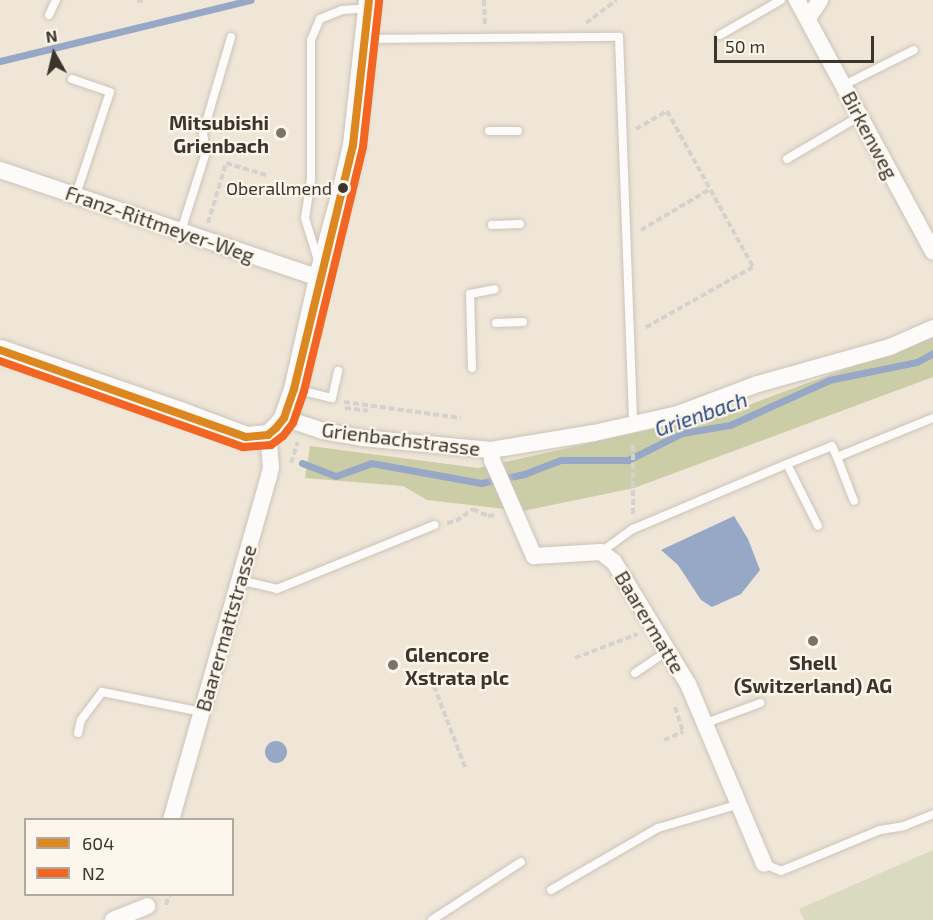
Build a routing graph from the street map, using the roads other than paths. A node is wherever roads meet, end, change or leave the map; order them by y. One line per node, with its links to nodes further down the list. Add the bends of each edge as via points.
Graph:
1 (56, 0): 6 (lane)
2 (781, 0): 8 (lane)
3 (797, 0): 7 (street, Birkenweg)
4 (820, 0): 7 (street)
5 (369, 4): 10 (street); 24 (lane, via 320,19 311,40 311,179 305,218)
6 (49, 15)
7 (808, 18): 13 (street, Birkenweg)
8 (720, 35)
9 (231, 38): 22 (lane, via 203,133 206,152)
10 (366, 39): 24 (street, via 353,145); 35 (lane, via 618,37)
11 (914, 50): 13 (lane)
12 (72, 79): 19 (lane, via 110,92)
13 (844, 85): 14 (street, Birkenweg)
14 (860, 116): 17 (lane); 23 (street, Birkenweg)
15 (489, 131): 16 (lane)
16 (518, 132)
17 (787, 159)
18 (0, 170): 19 (street, Franz-Rittmeyer-Weg)
19 (76, 195): 22 (street, Franz-Rittmeyer-Weg)
20 (520, 224): 21 (lane)
21 (492, 225)
22 (182, 231): 24 (street, Franz-Rittmeyer-Weg)
23 (933, 252)
24 (320, 273): 32 (street)
25 (495, 289): 30 (lane, via 470,294)
26 (523, 322): 27 (lane)
27 (496, 323)
28 (933, 328): 35 (street, Grienbachstrasse, via 890,347 758,384 678,414)
29 (0, 350): 36 (street, via 220,429 246,437)
30 (472, 368)
31 (338, 370): 32 (lane, via 332,398)
32 (294, 389): 33 (street)
33 (284, 418): 36 (street); 37 (street, Grienbachstrasse, via 362,438)
34 (933, 418): 38 (lane)
35 (633, 424): 37 (street, Grienbachstrasse)
36 (267, 435): 44 (street, Baarermattstrasse, via 271,467)
37 (490, 450): 43 (street, Baarermatte, via 534,556)
38 (837, 457): 39 (lane, via 832,446); 40 (lane)
39 (787, 464): 42 (lane); 43 (lane, via 633,529)
40 (854, 501)
41 (435, 525): 44 (lane, via 278,589)
42 (818, 526)
43 (601, 552): 45 (street, Baarermatte, via 614,562)
44 (239, 580): 48 (street, Baarermattstrasse)
45 (670, 650): 46 (lane); 49 (street, Baarermatte)
46 (635, 673)
47 (760, 703): 49 (lane)
48 (202, 712): 50 (lane, via 102,692 81,720); 53 (street, Baarermattstrasse)
49 (706, 723): 51 (street, Baarermatte)
50 (78, 733)
51 (740, 804): 55 (street, Baarermatte); 56 (lane, via 658,828)
52 (933, 814): 55 (lane, via 904,826 880,830 781,871)
53 (171, 818)
54 (521, 862): 59 (lane)
55 (764, 864)
56 (550, 890)
57 (147, 907): 58 (street)
58 (113, 920)
59 (432, 920)

